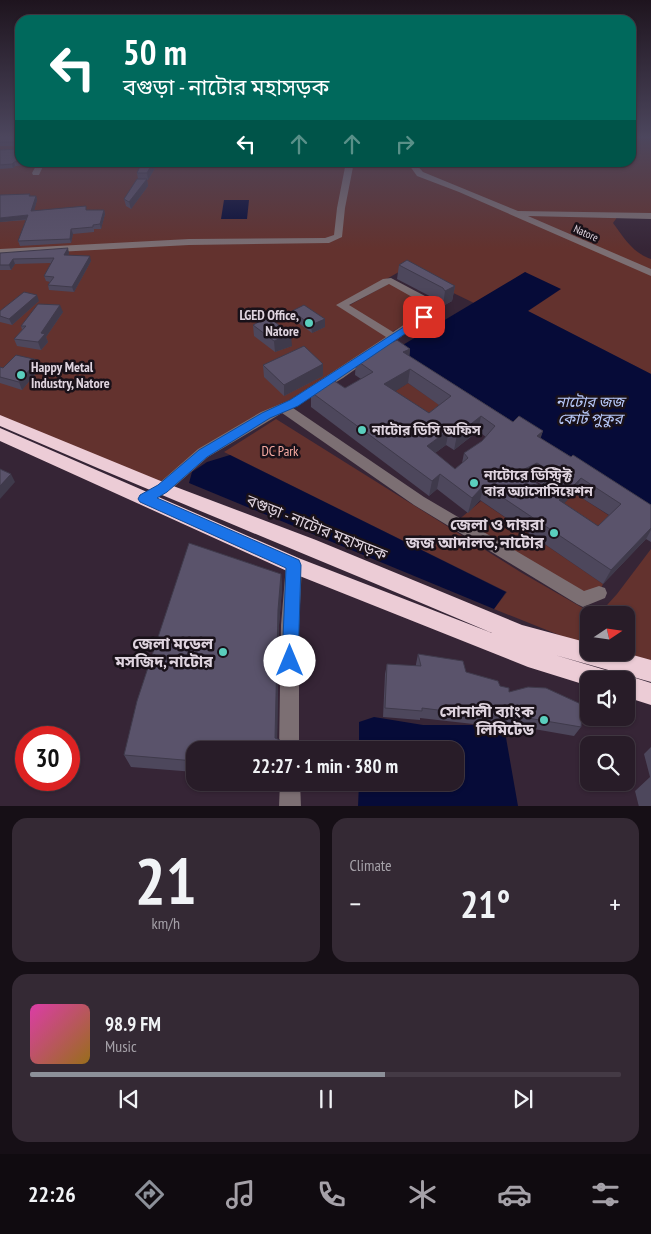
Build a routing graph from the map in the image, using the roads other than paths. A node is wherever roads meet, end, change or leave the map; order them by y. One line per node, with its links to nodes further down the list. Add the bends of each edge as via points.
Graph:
1 (347, 174): 5 (street, via 338,237 326,241 189,242)
2 (420, 174): 3 (street, Natore)
3 (512, 212): 4 (street, Natore); 6 (street, Natore)
4 (651, 216)
5 (0, 252)
6 (651, 273)
7 (393, 337): 7 (street, via 436,306 391,281 341,305); 8 (street, via 339,375)
8 (283, 408): 11 (street, via 203,453); 14 (street, via 419,501 583,599)
9 (0, 420): 11 (highway, বগুড়া - নাটোর মহাসড়ক)
10 (0, 434): 12 (highway)
11 (162, 489): 12 (highway); 15 (highway, বগুড়া - নাটোর মহাসড়ক, via 309,546 521,635)
12 (145, 499): 13 (highway)
13 (294, 565): 16 (highway, via 528,657); 19 (street)
14 (599, 593)
15 (651, 671)
16 (580, 673)
17 (635, 689): 18 (highway)
18 (651, 694)
19 (289, 741)
20 (290, 791): 21 (street)
21 (290, 806)

